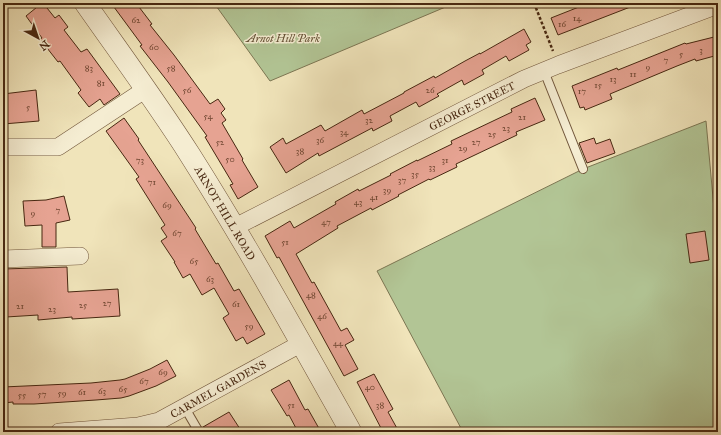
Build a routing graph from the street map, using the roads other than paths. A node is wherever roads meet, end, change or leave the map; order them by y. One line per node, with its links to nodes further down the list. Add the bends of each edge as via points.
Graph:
1 (85, 3): 4 (street, ARNOT HILL ROAD)
2 (718, 5): 3 (street, GEORGE STREET)
3 (551, 68): 6 (lane); 7 (street, GEORGE STREET, via 524,79)
4 (146, 89): 5 (street, via 58,148); 7 (street, ARNOT HILL ROAD)
5 (3, 146)
6 (583, 169)
7 (235, 228): 10 (street, ARNOT HILL ROAD)
8 (80, 256): 9 (street)
9 (3, 259)
10 (302, 343): 11 (street, CARMEL GARDENS); 14 (street, ARNOT HILL ROAD)
11 (185, 408): 12 (street, CARMEL GARDENS, via 159,421 138,426); 13 (lane)
12 (59, 432)
13 (199, 432)
14 (351, 432)

